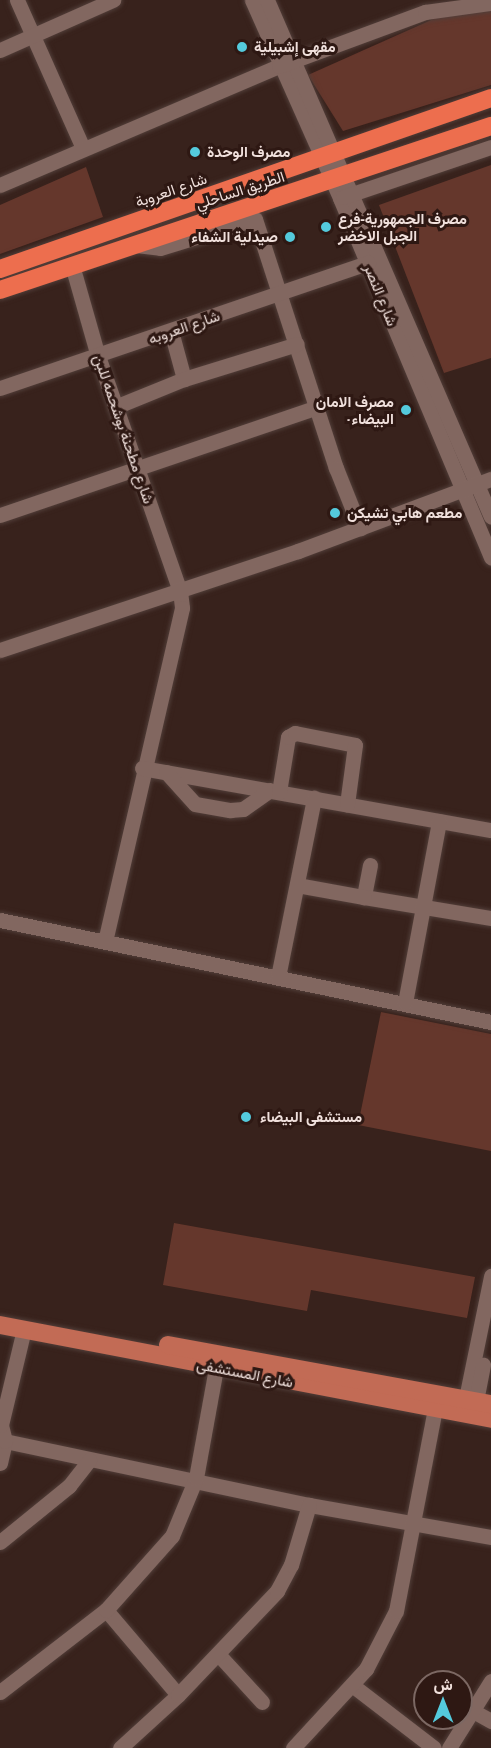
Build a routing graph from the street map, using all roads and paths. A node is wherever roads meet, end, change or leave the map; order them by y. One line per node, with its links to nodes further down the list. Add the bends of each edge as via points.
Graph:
1 (17, 0): 6 (street)
2 (113, 0): 6 (street)
3 (252, 0): 8 (street, شارع النصر)
4 (267, 0): 8 (street, شارع النصر)
5 (491, 3): 8 (street, via 425,12)
6 (32, 36): 7 (street); 12 (street)
7 (0, 50)
8 (285, 64): 12 (street); 13 (street, شارع النصر)
9 (491, 98): 13 (highway, شارع العروبة)
10 (491, 126): 14 (highway, الطريق الساحلي)
11 (491, 147): 16 (street)
12 (83, 148): 15 (street)
13 (329, 154): 14 (street, شارع النصر); 20 (highway, شارع العروبة)
14 (339, 178): 16 (street, شارع النصر); 17 (highway, الطريق الساحلي)
15 (0, 185)
16 (346, 196): 18 (street, شارع النصر); 31 (street, شارع النصر)
17 (134, 244): 19 (highway, الطريق الساحلي); 22 (street, via 160,248 255,219)
18 (368, 263): 22 (street, شارع العروبه); 32 (street, شارع النصر)
19 (72, 265): 21 (highway, الطريق الساحلي); 25 (street, شارع مطحنة بوشحمه للبن)
20 (0, 269)
21 (0, 290)
22 (281, 294): 23 (street, شارع العروبه); 24 (street)
23 (171, 331): 25 (street, شارع العروبه); 26 (street)
24 (297, 344): 26 (street); 29 (street)
25 (98, 356): 27 (street, شارع العروبه); 28 (street, شارع مطحنة بوشحمه للبن)
26 (184, 379): 28 (street)
27 (0, 388)
28 (115, 406): 30 (street, شارع مطحنة بوشحمه للبن)
29 (317, 406): 30 (street); 35 (street)
30 (136, 468): 33 (street); 37 (street, شارع مطحنة بوشحمه للبن)
31 (484, 481): 32 (street); 34 (street, شارع النصر)
32 (460, 489): 35 (street); 36 (street, شارع النصر)
33 (0, 515)
34 (491, 517)
35 (360, 528): 37 (street)
36 (491, 558)
37 (180, 591): 38 (street); 39 (street, via 182,608)
38 (0, 650)
39 (142, 768): 40 (street); 52 (street)
40 (165, 772): 41 (street); 41 (street, via 195,804 230,810 243,808)
41 (274, 791): 42 (street); 43 (street, via 288,737 295,733 354,744)
42 (314, 798): 43 (street); 47 (street)
43 (347, 804): 44 (street)
44 (439, 821): 45 (street); 49 (street)
45 (491, 830)
46 (370, 865): 48 (street)
47 (297, 885): 48 (street); 53 (street)
48 (364, 897): 49 (street)
49 (423, 906): 50 (street); 54 (street)
50 (491, 918)
51 (0, 920): 52 (street)
52 (105, 941): 53 (street)
53 (278, 977): 54 (street)
54 (405, 1003): 55 (street)
55 (491, 1022)
56 (491, 1276): 63 (street)
57 (0, 1315): 61 (main road, شارع المستشفى)
58 (0, 1325): 60 (main road, شارع المستشفى)
59 (491, 1326): 63 (street)
60 (24, 1329): 61 (main road, شارع المستشفى); 64 (street)
61 (218, 1360): 62 (main road, شارع المستشفى); 67 (street)
62 (436, 1401): 63 (main road, شارع المستشفى); 69 (street)
63 (478, 1409)
64 (2, 1426): 65 (street); 66 (street)
65 (89, 1460): 67 (street); 71 (street, via 69,1486)
66 (0, 1463)
67 (196, 1478): 68 (street); 72 (street, via 172,1536)
68 (309, 1505): 69 (street); 73 (street, via 291,1565 277,1591)
69 (416, 1522): 70 (street); 75 (street, via 396,1611 378,1651)
70 (491, 1537)
71 (0, 1542)
72 (106, 1610): 76 (street); 77 (street)
73 (218, 1654): 77 (street); 78 (street)
74 (491, 1681): 79 (street)
75 (352, 1685): 83 (street); 84 (street)
76 (0, 1692)
77 (178, 1695): 82 (street)
78 (262, 1702)
79 (473, 1711): 80 (street)
80 (491, 1721)
81 (460, 1730): 85 (street)
82 (120, 1748)
83 (293, 1748)
84 (434, 1748)
85 (448, 1748)

